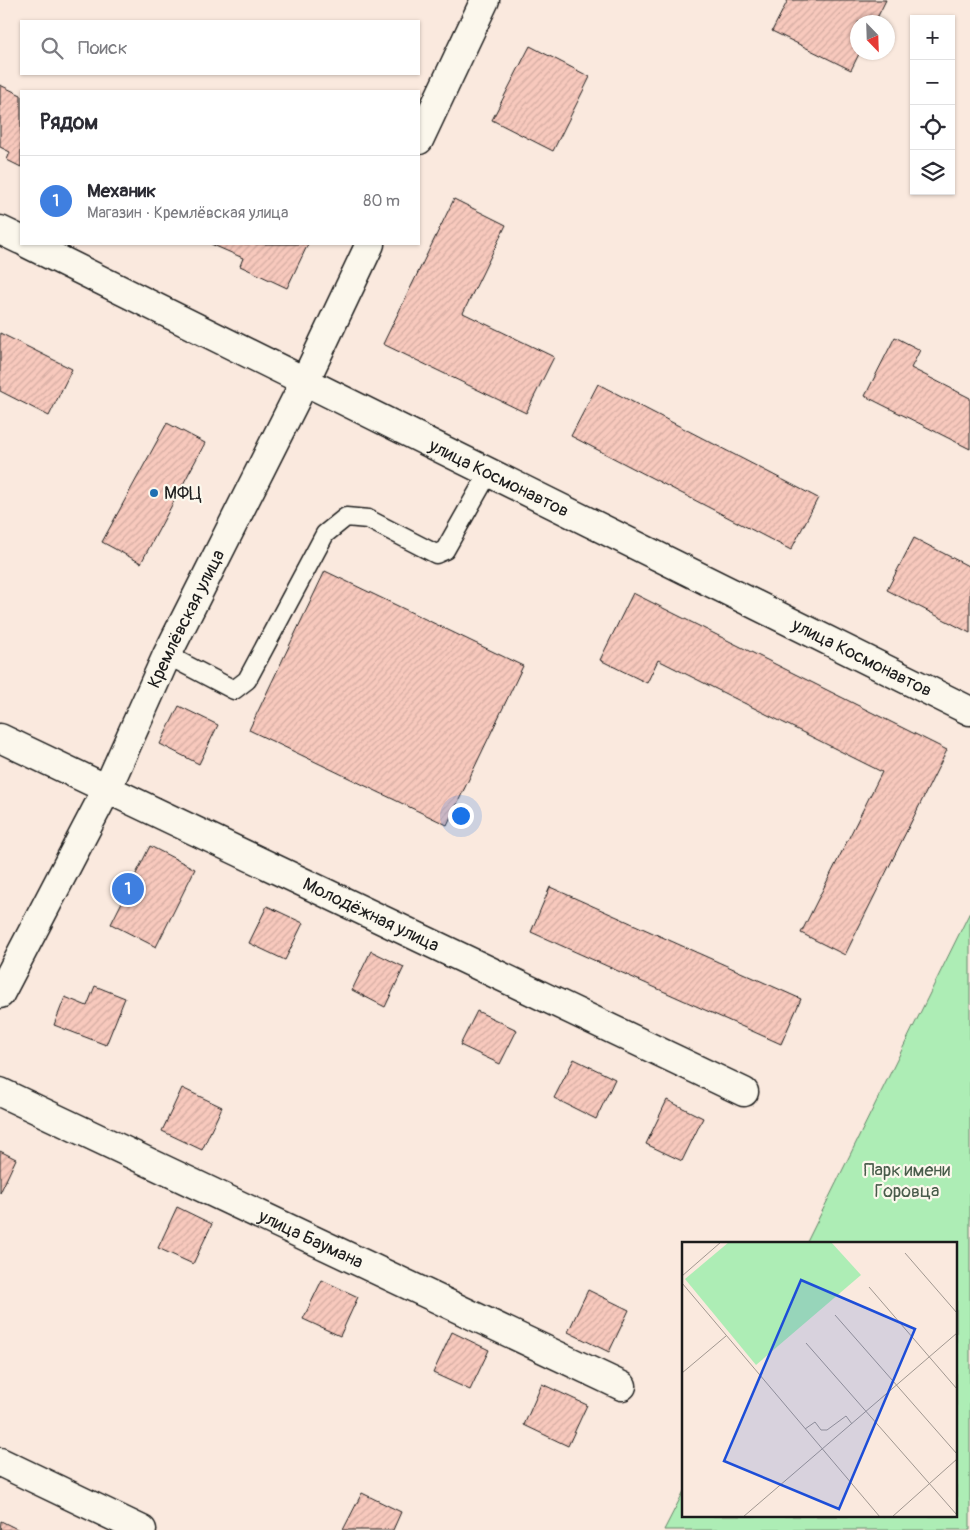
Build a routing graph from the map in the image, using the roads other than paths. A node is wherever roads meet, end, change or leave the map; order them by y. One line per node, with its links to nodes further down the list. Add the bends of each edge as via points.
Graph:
1 (485, 0): 2 (street)
2 (420, 138)
3 (0, 230): 4 (street)
4 (20, 240)
5 (30, 245): 7 (street, улица Космонавтов)
6 (370, 245): 7 (street, Кремлёвская улица)
7 (304, 383): 8 (street, улица Космонавтов); 9 (street, Кремлёвская улица)
8 (489, 472): 9 (lane, via 445,550 436,554 368,518 346,518 324,534 247,680 234,690); 10 (street, улица Космонавтов)
9 (168, 655): 12 (street, Кремлёвская улица)
10 (970, 711)
11 (0, 738): 12 (street, Молодёжная улица)
12 (107, 789): 13 (street, Кремлёвская улица); 15 (street, Молодёжная улица)
13 (0, 994)
14 (0, 1092): 16 (street, улица Баумана)
15 (744, 1092)
16 (622, 1386)
17 (0, 1462): 18 (street)
18 (142, 1530)

